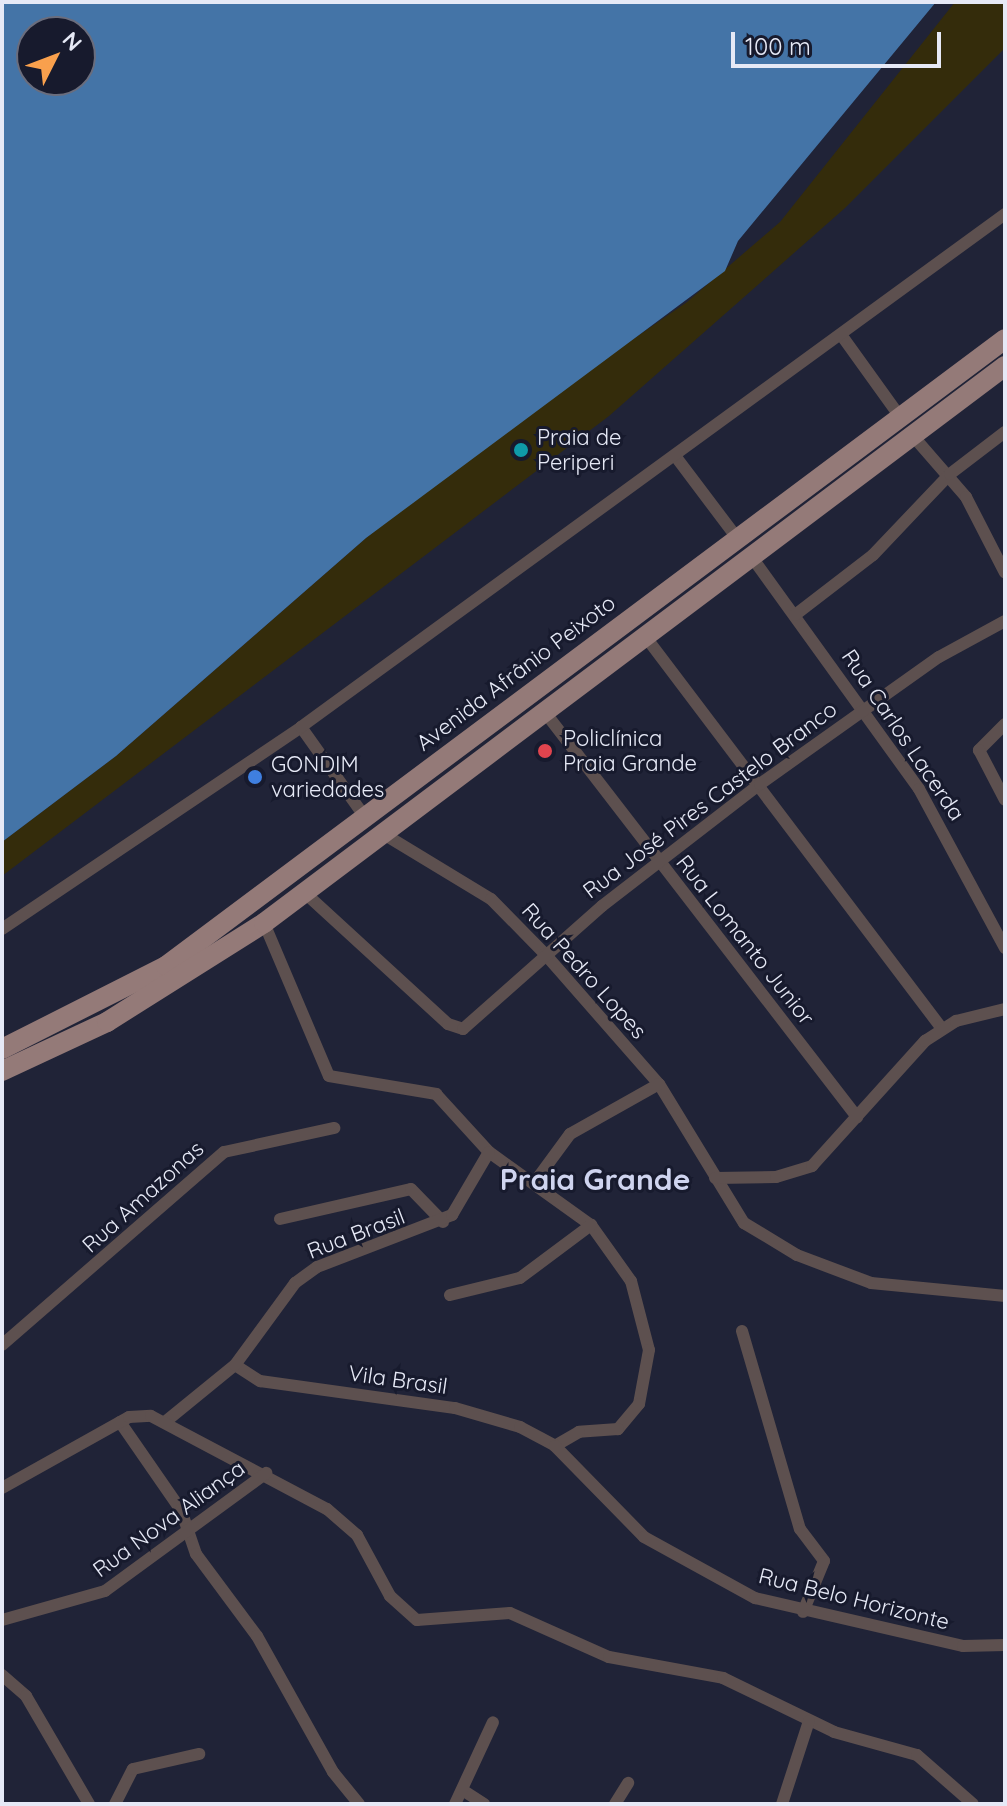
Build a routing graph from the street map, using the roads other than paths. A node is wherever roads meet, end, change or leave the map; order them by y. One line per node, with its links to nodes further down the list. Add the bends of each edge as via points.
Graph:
1 (1005, 214): 2 (street)
2 (842, 336): 5 (street); 8 (street)
3 (1005, 339): 5 (main road, Avenida Afrânio Peixoto)
4 (1005, 366): 7 (main road)
5 (901, 418): 10 (main road, Avenida Afrânio Peixoto)
6 (1005, 432): 9 (street)
7 (913, 436): 9 (street); 11 (main road)
8 (676, 457): 10 (street); 19 (street)
9 (950, 474): 12 (street); 13 (street, via 889,541)
10 (737, 538): 22 (main road, Avenida Afrânio Peixoto)
11 (751, 556): 13 (street, Rua Carlos Lacerda); 15 (main road)
12 (1005, 573)
13 (795, 615): 16 (street, Rua Carlos Lacerda)
14 (1005, 621): 16 (street, Rua José Pires Castelo Branco)
15 (645, 636): 17 (main road); 20 (street)
16 (863, 709): 20 (street, Rua José Pires Castelo Branco); 28 (street, Rua Carlos Lacerda, via 954,846)
17 (544, 711): 23 (main road); 24 (street, Rua Lomanto Junior)
18 (1005, 724): 21 (street, via 979,750)
19 (301, 727): 22 (street); 27 (street)
20 (760, 784): 24 (street, Rua José Pires Castelo Branco); 31 (street)
21 (1005, 800)
22 (365, 817): 32 (main road, Avenida Afrânio Peixoto, via 166,966)
23 (382, 833): 25 (main road); 29 (street, Rua Pedro Lopes, via 480,891)
24 (659, 862): 29 (street, Rua José Pires Castelo Branco); 35 (street, Rua Lomanto Junior)
25 (305, 893): 26 (main road); 29 (street, Rua José Pires Castelo Branco, via 455,1029 470,1026)
26 (264, 923): 33 (main road, via 107,1022); 37 (street, via 329,1076 436,1094)
27 (2, 929)
28 (1005, 948)
29 (545, 954): 34 (street, Rua Pedro Lopes)
30 (1005, 1009): 31 (street)
31 (941, 1028): 35 (street)
32 (2, 1049)
33 (2, 1071)
34 (659, 1084): 38 (street, Rua Pedro Lopes); 39 (street, via 570,1134)
35 (857, 1117): 38 (street, via 812,1166 776,1177)
36 (334, 1128): 47 (street, Rua Amazonas, via 224,1152)
37 (489, 1152): 39 (street); 41 (street, Rua Brasil, via 462,1205)
38 (715, 1178): 44 (street, Rua Pedro Lopes, via 744,1223 836,1272 922,1291)
39 (534, 1183): 42 (street)
40 (280, 1219): 41 (street, via 411,1189)
41 (443, 1222): 48 (street, Rua Brasil, via 317,1267 278,1301)
42 (591, 1225): 43 (street, via 520,1278); 51 (street, via 640,1303 647,1372 626,1424 579,1432)
43 (450, 1295)
44 (1005, 1296)
45 (2, 1325): 47 (street)
46 (742, 1331): 55 (street, via 800,1529 824,1561)
47 (6, 1341)
48 (235, 1365): 50 (street, Rua Brasil); 51 (street, Vila Brasil, via 260,1381 455,1408)
49 (120, 1422): 50 (street, Rua Nova Aliança, via 138,1415); 53 (street); 54 (street, via 181,1510)
50 (165, 1422): 52 (street, Rua Nova Aliança)
51 (555, 1446): 55 (street, Rua Belo Horizonte, via 611,1512 644,1537 731,1588)
52 (266, 1473): 54 (street, Rua Nova Aliança); 59 (street, Rua Nova Aliança, via 345,1523 390,1596 417,1620 525,1616 609,1657 723,1678)
53 (2, 1488)
54 (188, 1532): 56 (street, Rua Nova Aliança, via 93,1597); 66 (street, via 196,1554 257,1636 333,1772)
55 (803, 1612): 57 (street, Rua Belo Horizonte, via 963,1646)
56 (2, 1620)
57 (1005, 1645)
58 (2, 1675): 64 (street, via 26,1696)
59 (809, 1721): 70 (street); 71 (street, Rua Nova Aliança, via 917,1755)
60 (493, 1722): 63 (street)
61 (199, 1754): 65 (street, via 133,1769)
62 (628, 1783): 69 (street)
63 (464, 1791): 67 (street); 68 (street)
64 (89, 1804)
65 (115, 1804)
66 (359, 1804)
67 (455, 1804)
68 (484, 1804)
69 (615, 1804)
70 (782, 1804)
71 (973, 1804)

